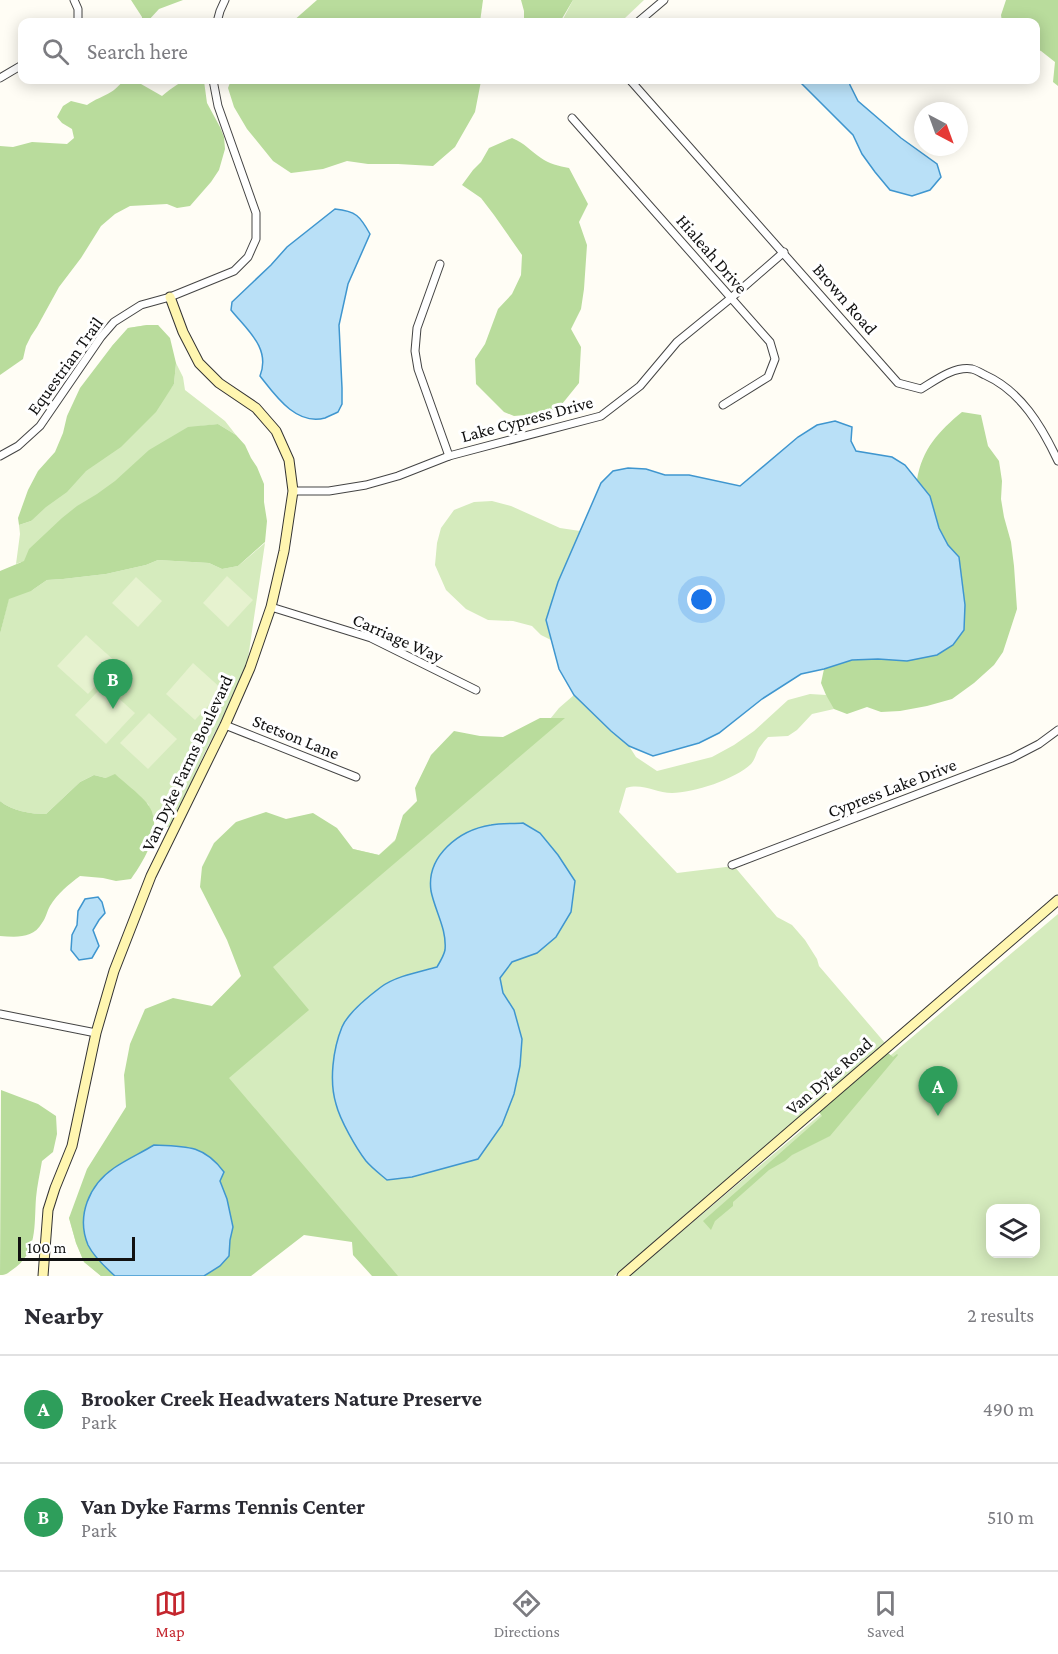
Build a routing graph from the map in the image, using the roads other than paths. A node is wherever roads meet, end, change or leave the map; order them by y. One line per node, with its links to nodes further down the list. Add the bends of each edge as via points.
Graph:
1 (74, 0): 4 (street)
2 (225, 0): 5 (street)
3 (664, 0): 6 (street)
4 (78, 18)
5 (219, 18)
6 (643, 18)
7 (18, 67): 8 (street)
8 (0, 78)
9 (214, 84): 14 (street, Equestrian Trail, via 256,213 256,239 248,257 234,271)
10 (634, 84): 12 (street, Brown Road)
11 (572, 118): 15 (street, Hialeah Drive)
12 (784, 252): 15 (street, Lake Cypress Drive); 19 (street, Brown Road, via 898,382 921,389 952,371 972,369 1000,382 1045,433)
13 (440, 264): 18 (street, via 417,328 414,351)
14 (170, 297): 17 (street, Equestrian Trail, via 141,305 114,322 40,426); 20 (street, Van Dyke Farms Boulevard, via 199,363 219,383 256,408 276,431 289,460)
15 (731, 298): 16 (street, Hialeah Drive, via 770,342 775,359 768,377); 18 (street, Lake Cypress Drive, via 677,342 640,386 602,416)
16 (723, 405)
17 (0, 456)
18 (449, 456): 20 (street, Lake Cypress Drive, via 366,485)
19 (1058, 461)
20 (293, 490): 21 (street, Van Dyke Farms Boulevard)
21 (271, 607): 22 (street, Carriage Way, via 371,638); 23 (street, Van Dyke Farms Boulevard)
22 (476, 690)
23 (225, 725): 25 (street, Stetson Lane); 29 (street, Van Dyke Farms Boulevard, via 151,876 114,971)
24 (1058, 730): 26 (street, Cypress Lake Drive, via 1012,758)
25 (356, 777)
26 (732, 865)
27 (1058, 900): 31 (street, Van Dyke Road)
28 (0, 1014): 29 (street)
29 (96, 1033): 30 (street, Van Dyke Farms Boulevard, via 72,1146 48,1210)
30 (43, 1276)
31 (621, 1276)

